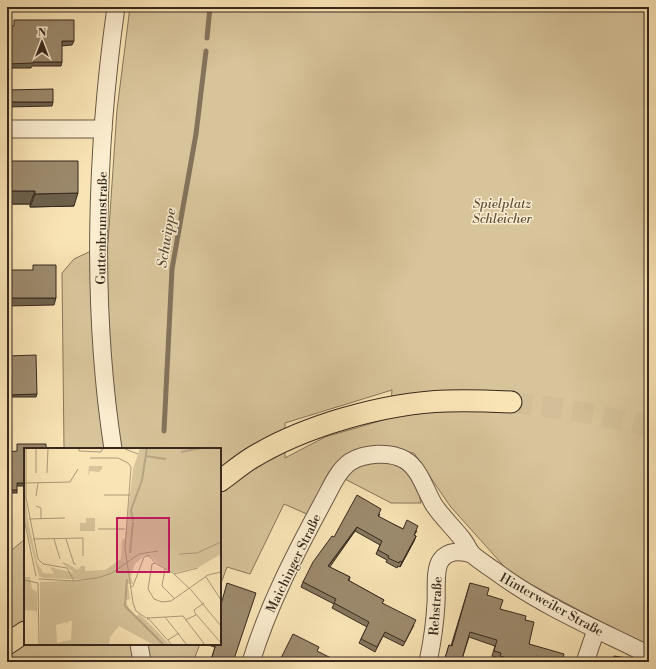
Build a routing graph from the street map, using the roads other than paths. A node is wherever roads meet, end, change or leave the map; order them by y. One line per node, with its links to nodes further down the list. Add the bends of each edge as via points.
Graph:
1 (116, 7): 3 (street, Guttenbrunnstraße)
2 (7, 129): 3 (street)
3 (103, 129): 5 (street, Guttenbrunnstraße, via 100,285 104,370)
4 (511, 402): 7 (main road, via 446,401 404,405 359,415 280,442 249,459)
5 (113, 448)
6 (343, 469): 8 (street, Hinterweiler Straße, via 354,460 377,454 397,456 406,461 415,468 435,506); 15 (street, Maichinger Straße, via 304,537 278,590)
7 (221, 480)
8 (472, 554): 9 (street, Hinterweiler Straße, via 518,588); 16 (street, Rehstraße, via 456,552 441,560 438,566 432,645)
9 (596, 630): 13 (street, Hinterweiler Straße); 17 (street)
10 (24, 633): 11 (main road)
11 (7, 644)
12 (139, 645): 14 (street)
13 (649, 655)
14 (142, 662)
15 (251, 662)
16 (428, 662)
17 (585, 662)

